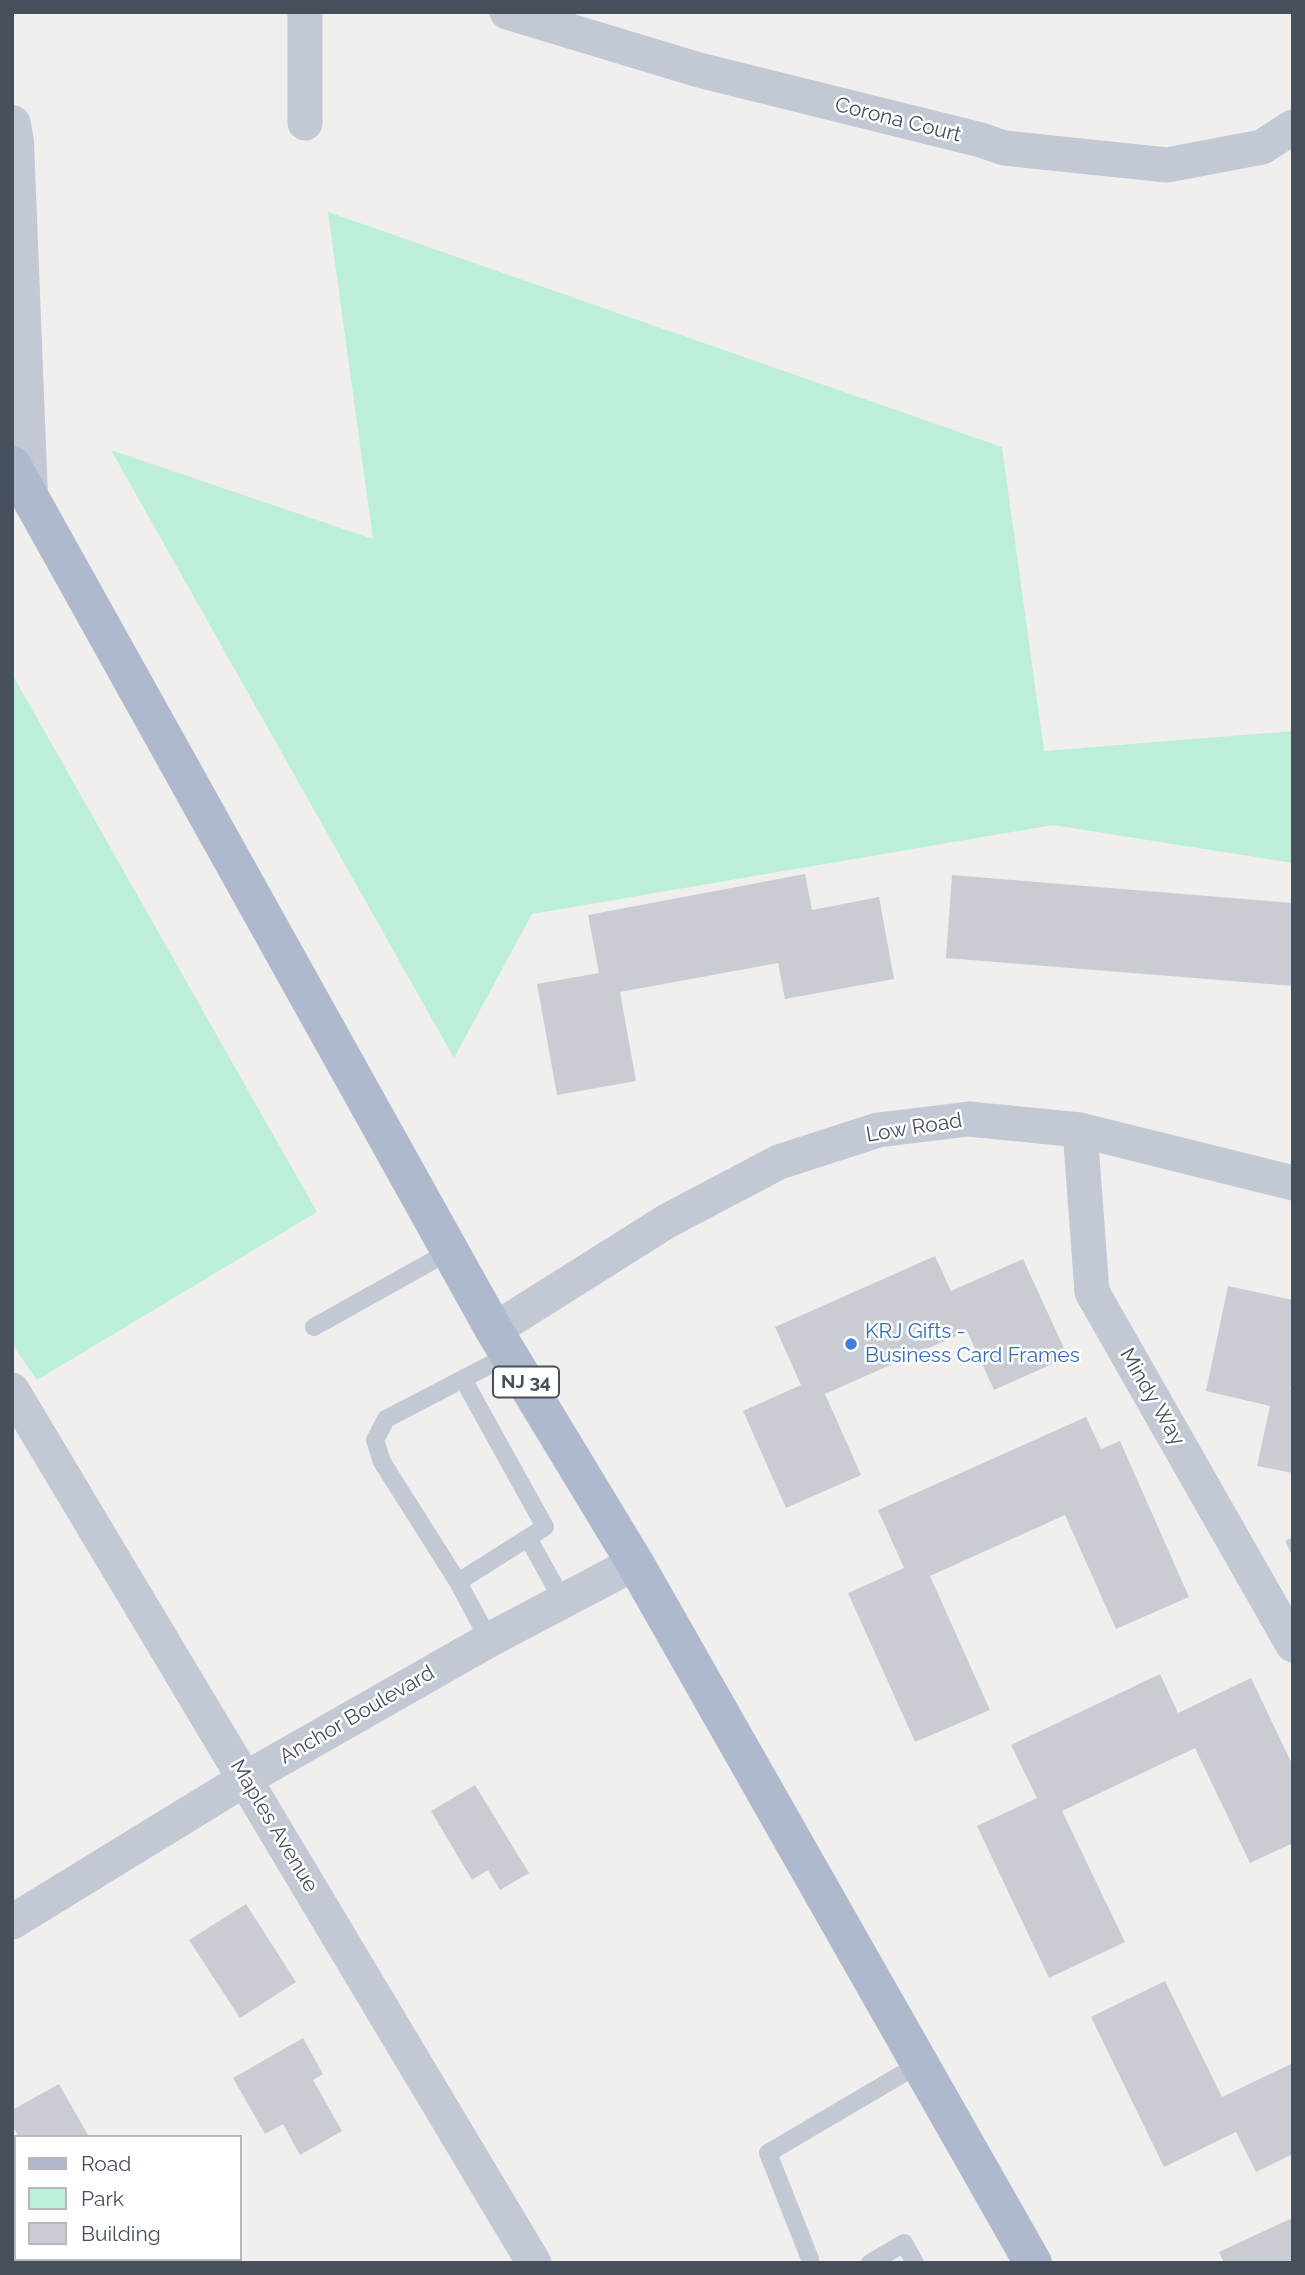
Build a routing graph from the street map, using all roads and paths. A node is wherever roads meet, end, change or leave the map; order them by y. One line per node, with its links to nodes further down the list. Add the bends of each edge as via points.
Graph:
1 (305, 12): 3 (street)
2 (507, 12): 5 (street, Corona Court, via 699,70 1004,148 1167,165 1262,147)
3 (305, 123)
4 (12, 124): 6 (street)
5 (1293, 127)
6 (21, 481): 9 (main road, NJ 34)
7 (1080, 1130): 8 (street, Low Road); 11 (street, Low Road, via 969,1119 878,1130 779,1162 667,1221); 19 (street, Mindy Way, via 1093,1292)
8 (1293, 1183)
9 (450, 1251): 10 (lane); 11 (main road, NJ 34)
10 (314, 1327)
11 (502, 1342): 12 (lane); 15 (main road, NJ 34)
12 (463, 1379): 14 (lane, via 545,1527); 16 (lane, via 386,1419 375,1440 382,1462)
13 (12, 1390): 20 (street, Maples Avenue)
14 (528, 1538): 16 (lane); 17 (lane)
15 (635, 1563): 17 (street, Anchor Boulevard); 22 (main road, NJ 34)
16 (458, 1583): 18 (lane)
17 (563, 1601): 18 (street, Anchor Boulevard)
18 (489, 1640): 20 (street, Anchor Boulevard)
19 (1293, 1644)
20 (246, 1779): 21 (street, Anchor Boulevard); 24 (street, Maples Avenue)
21 (12, 1922)
22 (921, 2063): 23 (lane, via 768,2153); 27 (main road, NJ 34)
23 (810, 2262)
24 (534, 2263)
25 (870, 2263): 26 (lane, via 904,2243)
26 (915, 2263)
27 (1033, 2263)

